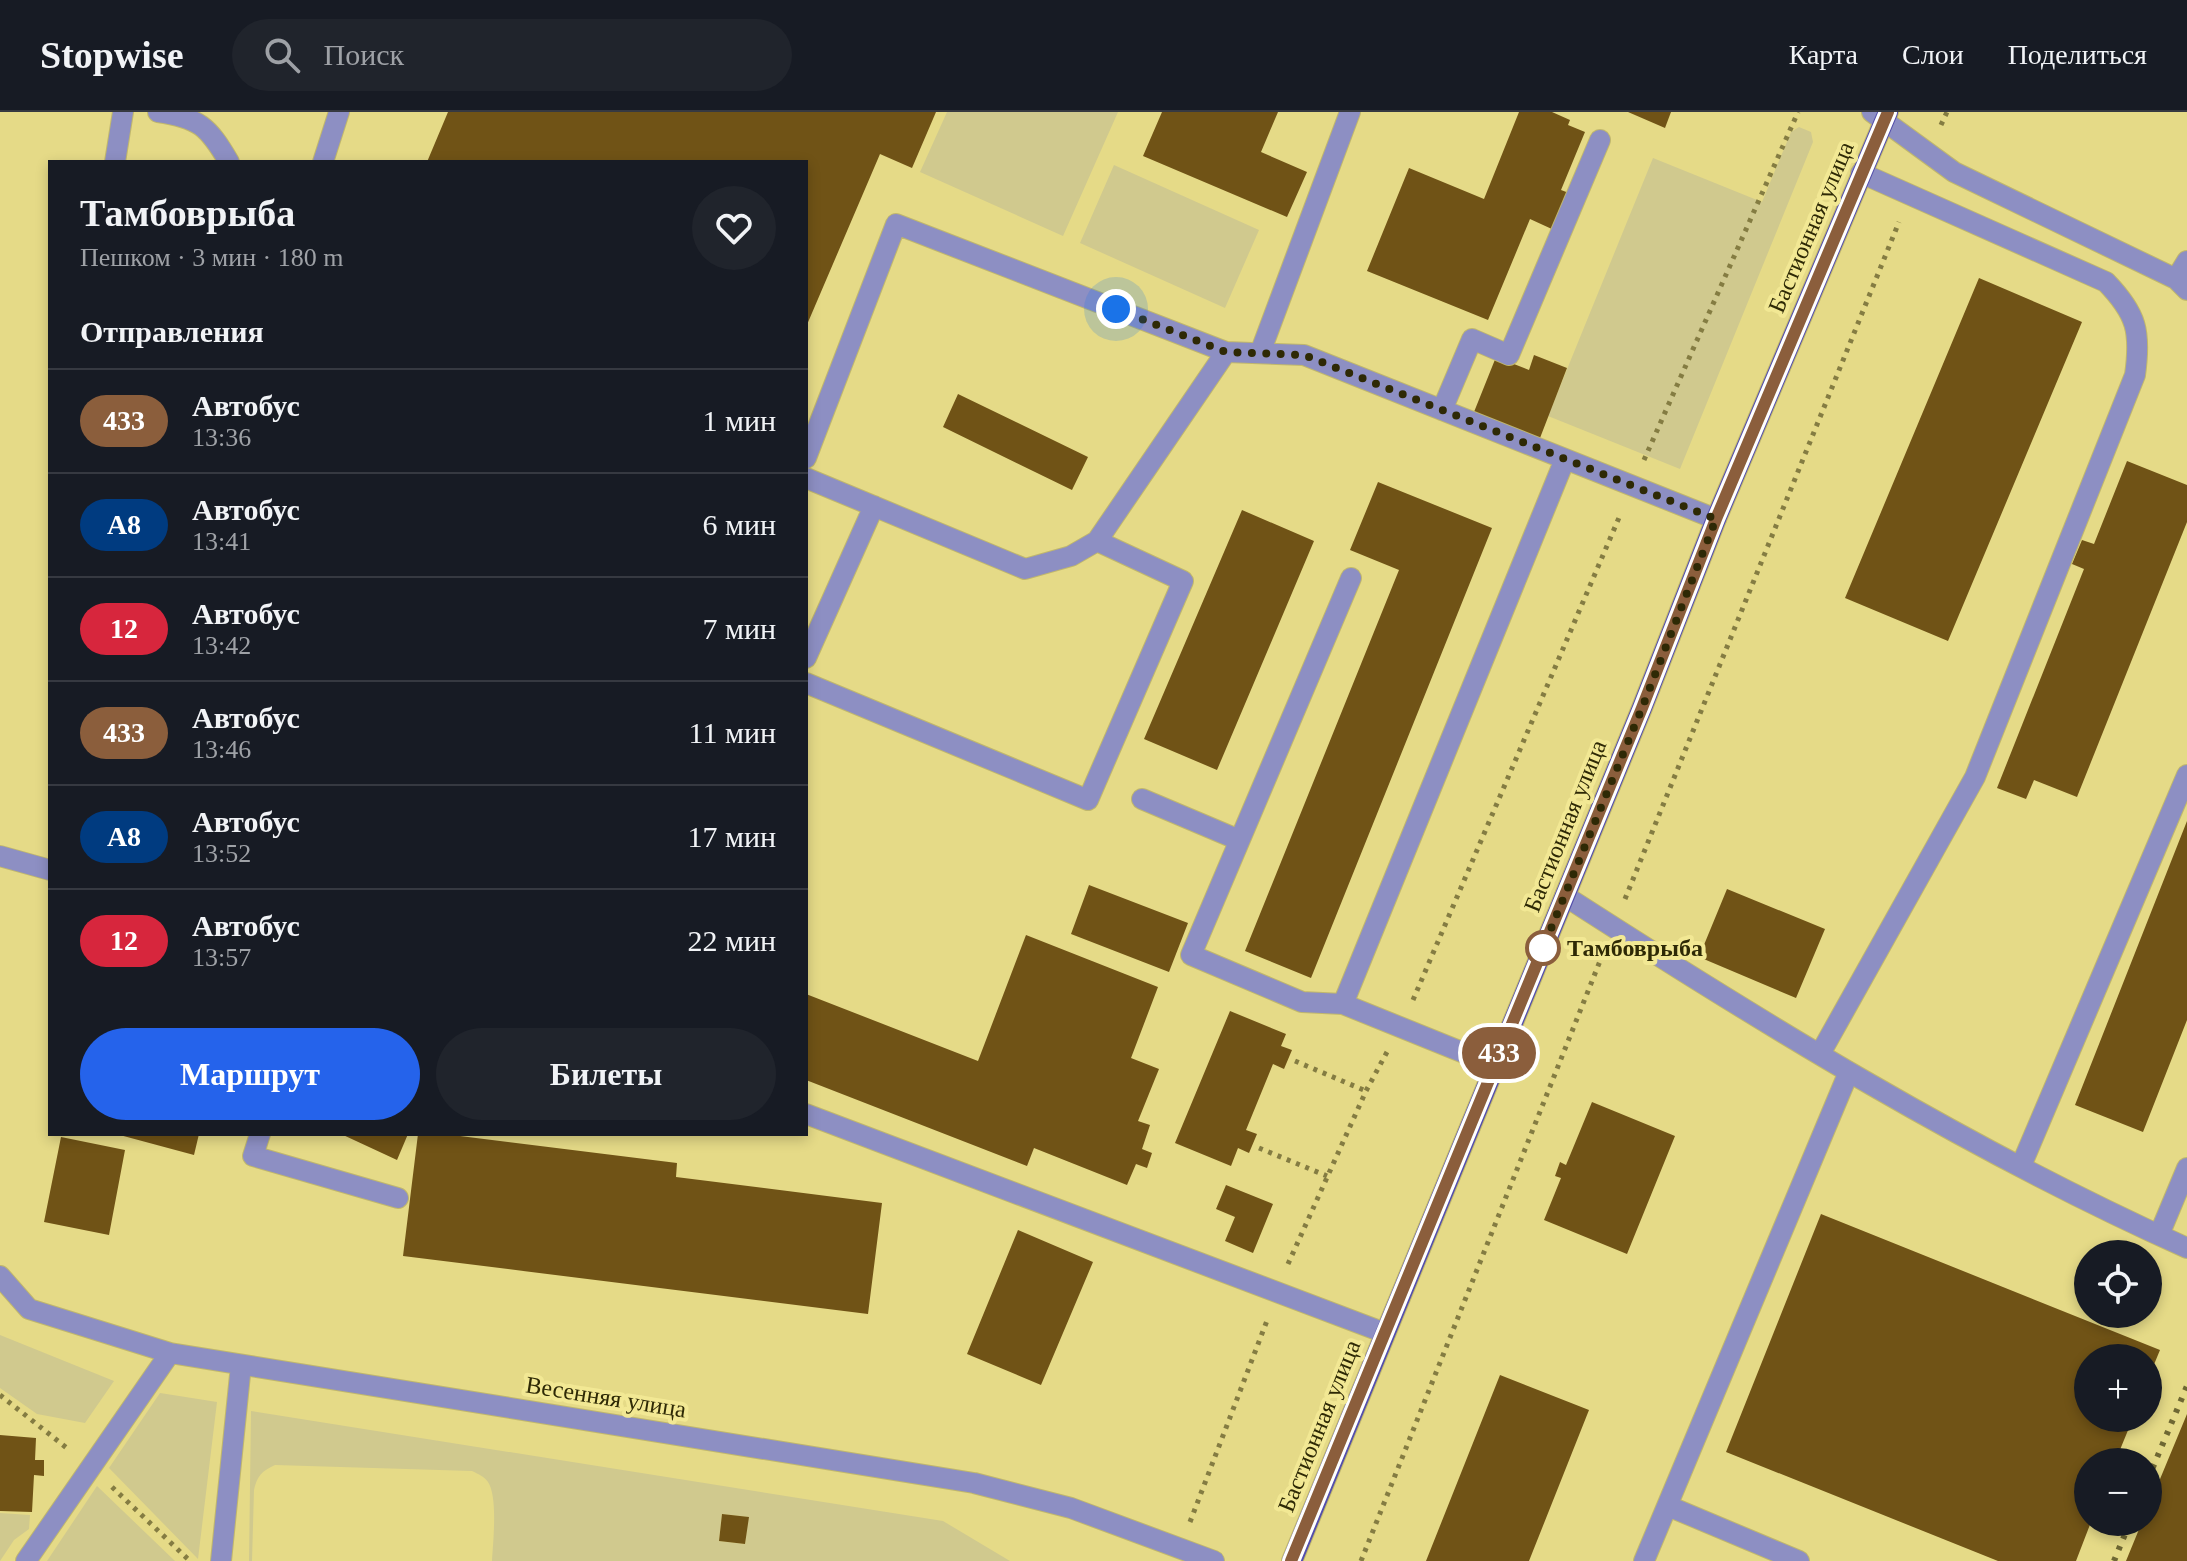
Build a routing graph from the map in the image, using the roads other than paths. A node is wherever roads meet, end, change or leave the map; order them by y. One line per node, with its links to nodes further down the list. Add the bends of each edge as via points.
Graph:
1 (123, 112): 8 (street)
2 (158, 112): 5 (street)
3 (339, 112): 10 (street)
4 (1350, 112): 15 (street)
5 (193, 114): 9 (street)
6 (1881, 115): 11 (main road, Бастионная улица); 13 (street, via 1954,172)
7 (1600, 140): 16 (street, via 1509,355 1472,339)
8 (115, 160)
9 (228, 160)
10 (324, 160)
11 (1861, 173): 21 (main road, Бастионная улица); 33 (street, via 2106,282 2124,300 2137,326 2139,347 2135,375 1975,777)
12 (2187, 261): 13 (street)
13 (2182, 285)
14 (1226, 352): 15 (street); 17 (street, via 896,224); 22 (street)
15 (1260, 353): 16 (street, via 1304,355)
16 (1442, 410): 18 (street)
17 (808, 453)
18 (1565, 459): 21 (street); 32 (street)
19 (808, 479): 20 (street)
20 (874, 506): 22 (street, via 1025,569 1062,560); 24 (street)
21 (1716, 519): 31 (main road, Бастионная улица)
22 (1097, 541): 25 (street, via 1183,581 1088,800)
23 (1351, 578): 28 (street)
24 (808, 654)
25 (808, 684)
26 (2187, 775): 38 (street)
27 (1142, 799): 28 (street)
28 (1239, 840): 32 (street, via 1191,955 1302,1002)
29 (0, 856): 30 (street)
30 (48, 869)
31 (1565, 896): 33 (street); 34 (main road, Бастионная улица)
32 (1343, 1004): 34 (street)
33 (1820, 1054): 35 (street)
34 (1494, 1065): 44 (main road, Бастионная улица)
35 (1848, 1074): 38 (street); 47 (street)
36 (808, 1115): 44 (street)
37 (259, 1136): 40 (street, via 253,1156)
38 (2021, 1166): 41 (street)
39 (2187, 1168): 41 (street)
40 (398, 1198)
41 (2159, 1235): 42 (street)
42 (2187, 1248)
43 (0, 1276): 45 (street, Весенняя улица, via 29,1309)
44 (1385, 1333): 51 (main road, Бастионная улица)
45 (170, 1353): 46 (street, Весенняя улица); 48 (street)
46 (241, 1365): 49 (street); 50 (street, Весенняя улица, via 974,1483 1071,1508)
47 (1668, 1506): 52 (street); 53 (street)
48 (26, 1561)
49 (221, 1561)
50 (1214, 1561)
51 (1292, 1561)
52 (1644, 1561)
53 (1799, 1561)

